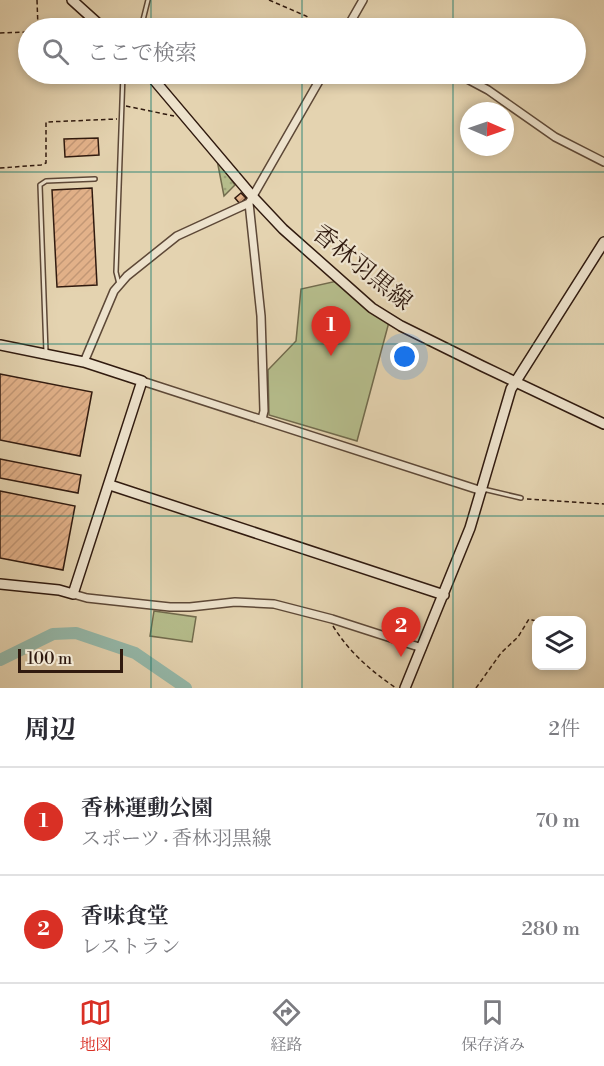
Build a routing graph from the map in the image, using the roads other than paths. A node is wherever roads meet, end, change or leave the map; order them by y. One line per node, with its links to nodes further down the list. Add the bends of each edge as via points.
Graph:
1 (72, 0): 4 (street)
2 (148, 0): 5 (lane)
3 (363, 0): 6 (street)
4 (92, 18)
5 (144, 18)
6 (353, 18)
7 (123, 84): 15 (lane, via 116,272)
8 (158, 84): 13 (street, 香林羽黒線)
9 (316, 84): 13 (street)
10 (477, 84): 11 (street, via 555,137)
11 (604, 162)
12 (95, 179): 17 (lane, via 46,181 40,185)
13 (251, 200): 15 (street, via 168,242); 20 (street, 香林羽黒線, via 372,308); 21 (street, via 262,337)
14 (604, 242): 20 (street)
15 (119, 284): 18 (street)
16 (0, 345): 17 (street)
17 (46, 354): 18 (street)
18 (84, 362): 19 (street)
19 (142, 381): 21 (street); 23 (street)
20 (515, 381): 22 (street, 香林羽黒線); 24 (street)
21 (262, 419): 24 (street)
22 (604, 424)
23 (110, 485): 27 (street); 28 (street)
24 (483, 490): 25 (lane); 28 (street)
25 (521, 498)
26 (1, 586): 27 (street)
27 (73, 594): 29 (street, via 170,607 235,602 274,604)
28 (444, 595): 29 (street)
29 (422, 648): 30 (street)
30 (405, 688)

